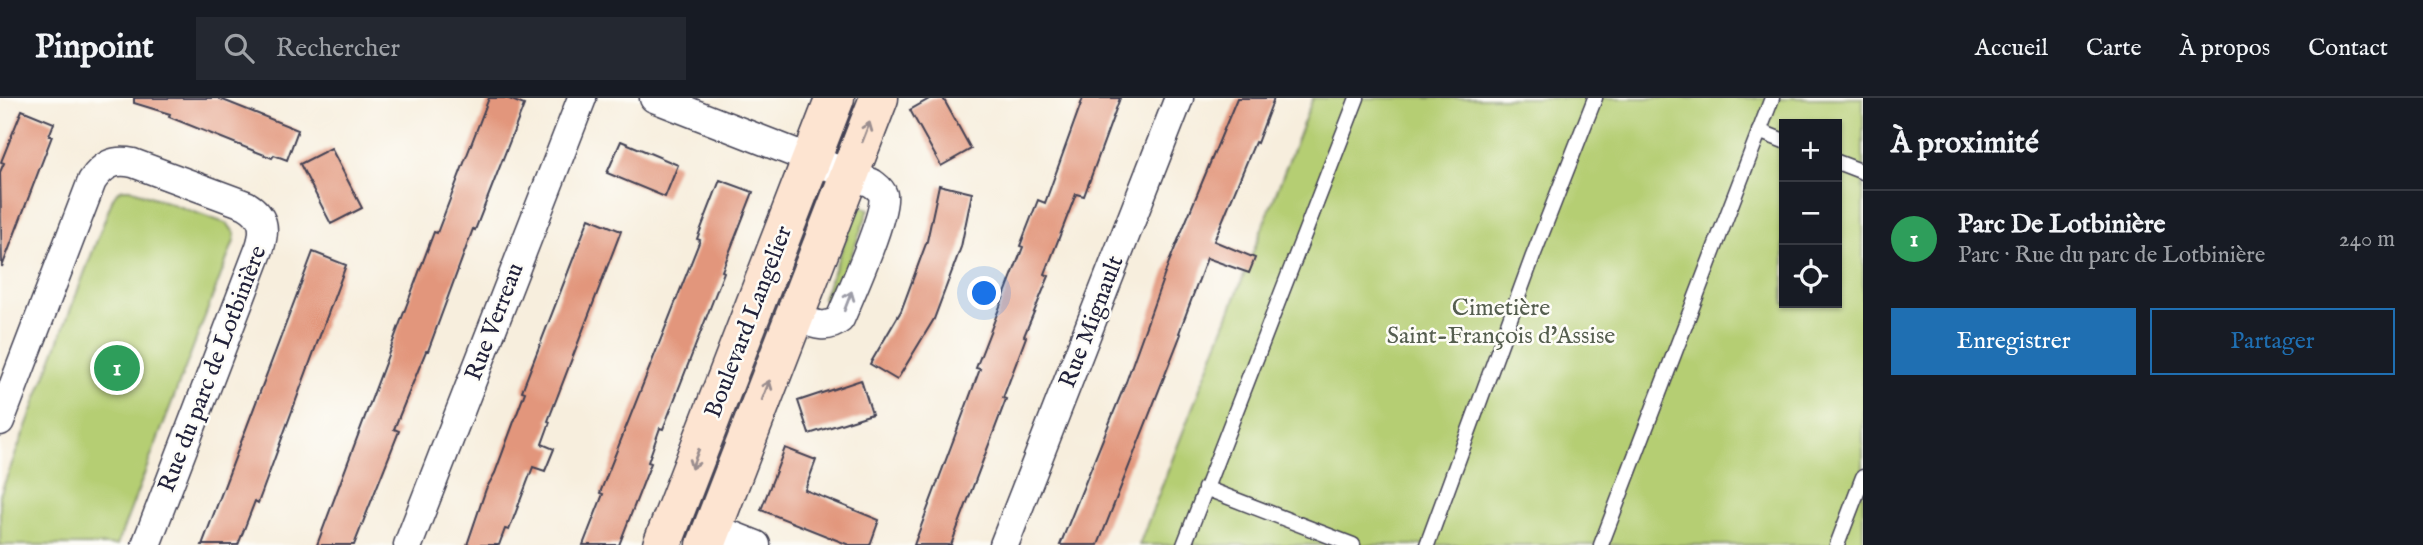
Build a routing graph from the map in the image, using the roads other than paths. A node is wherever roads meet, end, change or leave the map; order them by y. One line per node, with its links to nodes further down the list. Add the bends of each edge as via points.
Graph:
1 (582, 98): 21 (street, Rue Verreau)
2 (654, 98): 11 (street)
3 (835, 98): 11 (main road, Boulevard Langelier)
4 (879, 98): 14 (main road, Boulevard Langelier, one-way to 4)
5 (1179, 98): 24 (street, Rue Mignault)
6 (1357, 98): 18 (lane)
7 (1595, 98): 27 (lane)
8 (1772, 98): 9 (lane)
9 (1759, 131): 10 (lane); 28 (lane)
10 (1779, 139)
11 (811, 160): 14 (street); 22 (main road, Boulevard Langelier, one-way to 22)
12 (1842, 164): 13 (lane)
13 (1863, 172)
14 (849, 174): 19 (main road, Boulevard Langelier, one-way to 14)
15 (10, 364): 16 (street, Rue du parc de Lotbinière); 20 (street, Rue du parc de Lotbinière, via 100,169 110,163 133,163 257,211 263,221 260,247)
16 (0, 421)
17 (1863, 477): 29 (lane)
18 (1205, 488): 25 (lane); 26 (lane)
19 (709, 537): 23 (street)
20 (146, 545)
21 (408, 545)
22 (662, 545)
23 (755, 545)
24 (1004, 545)
25 (1184, 545)
26 (1353, 545)
27 (1427, 545)
28 (1601, 545)
29 (1837, 545)

